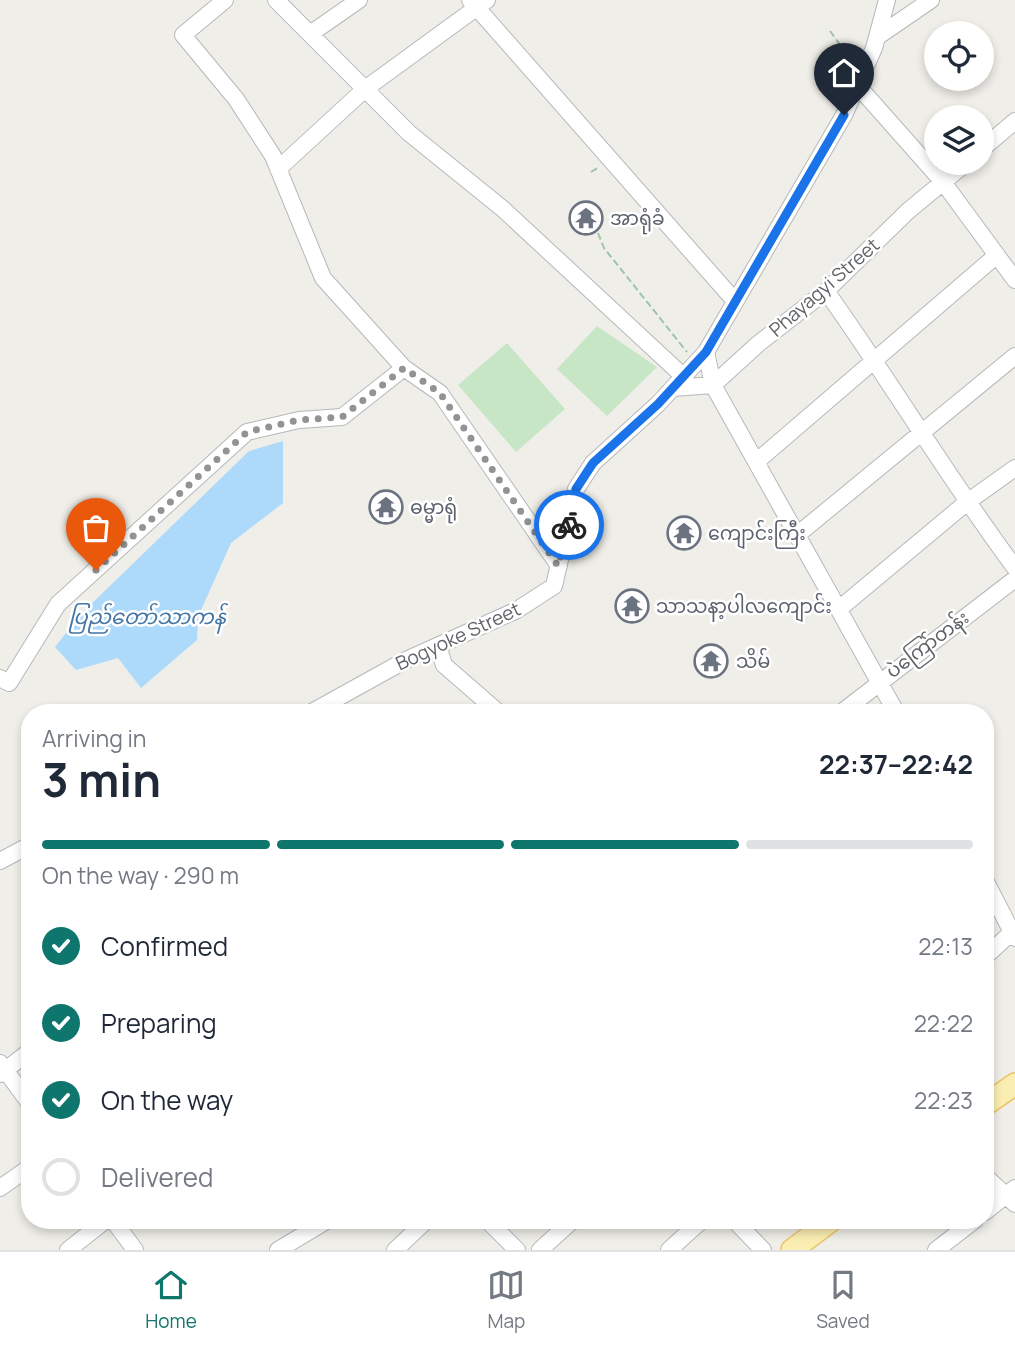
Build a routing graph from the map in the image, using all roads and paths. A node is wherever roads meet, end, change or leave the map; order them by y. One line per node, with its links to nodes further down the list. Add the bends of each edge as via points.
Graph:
1 (225, 0): 14 (street, via 183,34 236,99)
2 (276, 0): 8 (street)
3 (359, 0): 8 (street)
4 (931, 0): 9 (street)
5 (885, 1): 9 (street, Bogyoke Street)
6 (478, 3): 11 (street); 21 (street)
7 (830, 31): 10 (path)
8 (310, 34): 11 (street)
9 (877, 37): 10 (street, Bogyoke Street)
10 (860, 80): 16 (street); 21 (street, Bogyoke Street, via 844,115)
11 (365, 89): 14 (street); 26 (street, via 409,132 503,209)
12 (1015, 121): 13 (street)
13 (994, 139)
14 (278, 169): 25 (street, via 323,278)
15 (951, 175): 16 (street, Phayagyi Street)
16 (943, 182): 18 (street); 20 (street, Phayagyi Street)
17 (598, 233): 23 (path, via 612,258)
18 (997, 255): 19 (street); 24 (street)
19 (1015, 280)
20 (826, 291): 24 (street); 27 (street, Phayagyi Street)
21 (734, 300): 23 (street, Bogyoke Street)
22 (1015, 356): 28 (street)
23 (701, 357): 26 (street, Bogyoke Street); 27 (street)
24 (875, 359): 28 (street); 29 (street)
25 (404, 368): 33 (street, via 440,393); 39 (street, via 342,417 299,420 247,432 58,604)
26 (678, 382): 27 (street); 33 (street, Bogyoke Street, via 593,463 576,489)
27 (713, 385): 29 (street)
28 (922, 432): 31 (street); 32 (street)
29 (756, 462): 32 (street)
30 (1015, 468): 31 (street)
31 (967, 503): 34 (street); 36 (street)
32 (797, 535): 36 (street)
33 (558, 566): 37 (street, Bogyoke Street, via 554,586)
34 (1015, 568)
35 (1015, 579): 38 (street, ပဲကြော်တန်း)
36 (839, 608): 38 (street)
37 (438, 646): 40 (street, Bogyoke Street); 41 (street, via 444,665)
38 (879, 680): 42 (street, ပဲကြော်တန်း); 43 (street)
39 (3, 683)
40 (327, 704)
41 (489, 704)
42 (851, 704)
43 (892, 704)
44 (21, 850): 45 (street)
45 (0, 860)
46 (994, 897): 47 (street)
47 (1014, 935): 48 (street)
48 (994, 950)
49 (21, 1057): 50 (street)
50 (2, 1069): 52 (street)
51 (1015, 1084): 53 (main road)
52 (21, 1093)
53 (994, 1099)
54 (21, 1173): 56 (street)
55 (994, 1183): 57 (street)
56 (0, 1188)
57 (1012, 1196): 58 (street)
58 (994, 1207)
59 (95, 1229): 69 (street)
60 (120, 1229): 70 (street)
61 (313, 1229): 71 (street)
62 (417, 1229): 72 (street)
63 (496, 1229): 73 (street)
64 (563, 1229): 74 (street)
65 (692, 1229): 75 (street)
66 (743, 1229): 76 (street)
67 (820, 1229): 77 (main road)
68 (963, 1229): 78 (street)
69 (68, 1250)
70 (135, 1250)
71 (278, 1250)
72 (395, 1250)
73 (517, 1250)
74 (540, 1250)
75 (668, 1250)
76 (763, 1250)
77 (792, 1250)
78 (936, 1250)

